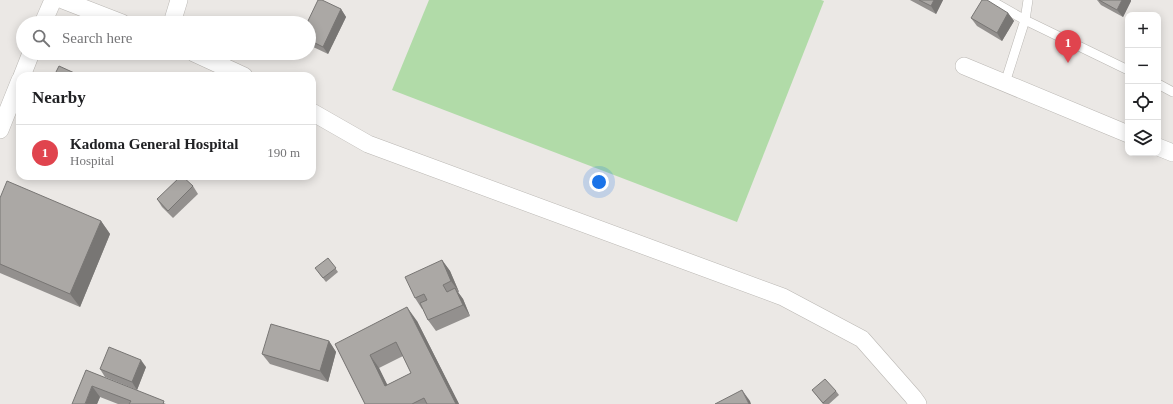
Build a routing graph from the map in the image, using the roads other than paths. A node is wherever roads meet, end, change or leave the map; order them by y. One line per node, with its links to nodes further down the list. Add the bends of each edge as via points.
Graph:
1 (53, 0): 6 (street)
2 (63, 0): 7 (street)
3 (179, 0): 8 (street)
4 (990, 0): 9 (lane)
5 (1028, 0): 9 (lane)
6 (46, 16)
7 (104, 16)
8 (174, 16)
9 (1025, 20): 13 (lane); 16 (lane)
10 (28, 60): 14 (street)
11 (209, 60): 15 (street)
12 (964, 66): 16 (street)
13 (1125, 69)
14 (24, 72)
15 (235, 72)
16 (1004, 83): 22 (street)
17 (1161, 86): 19 (lane)
18 (16, 90): 21 (street)
19 (1173, 92)
20 (316, 114): 25 (street, via 368,144 783,297 862,339)
21 (0, 130)
22 (1125, 133)
23 (1161, 148): 24 (street)
24 (1173, 153)
25 (918, 404)

